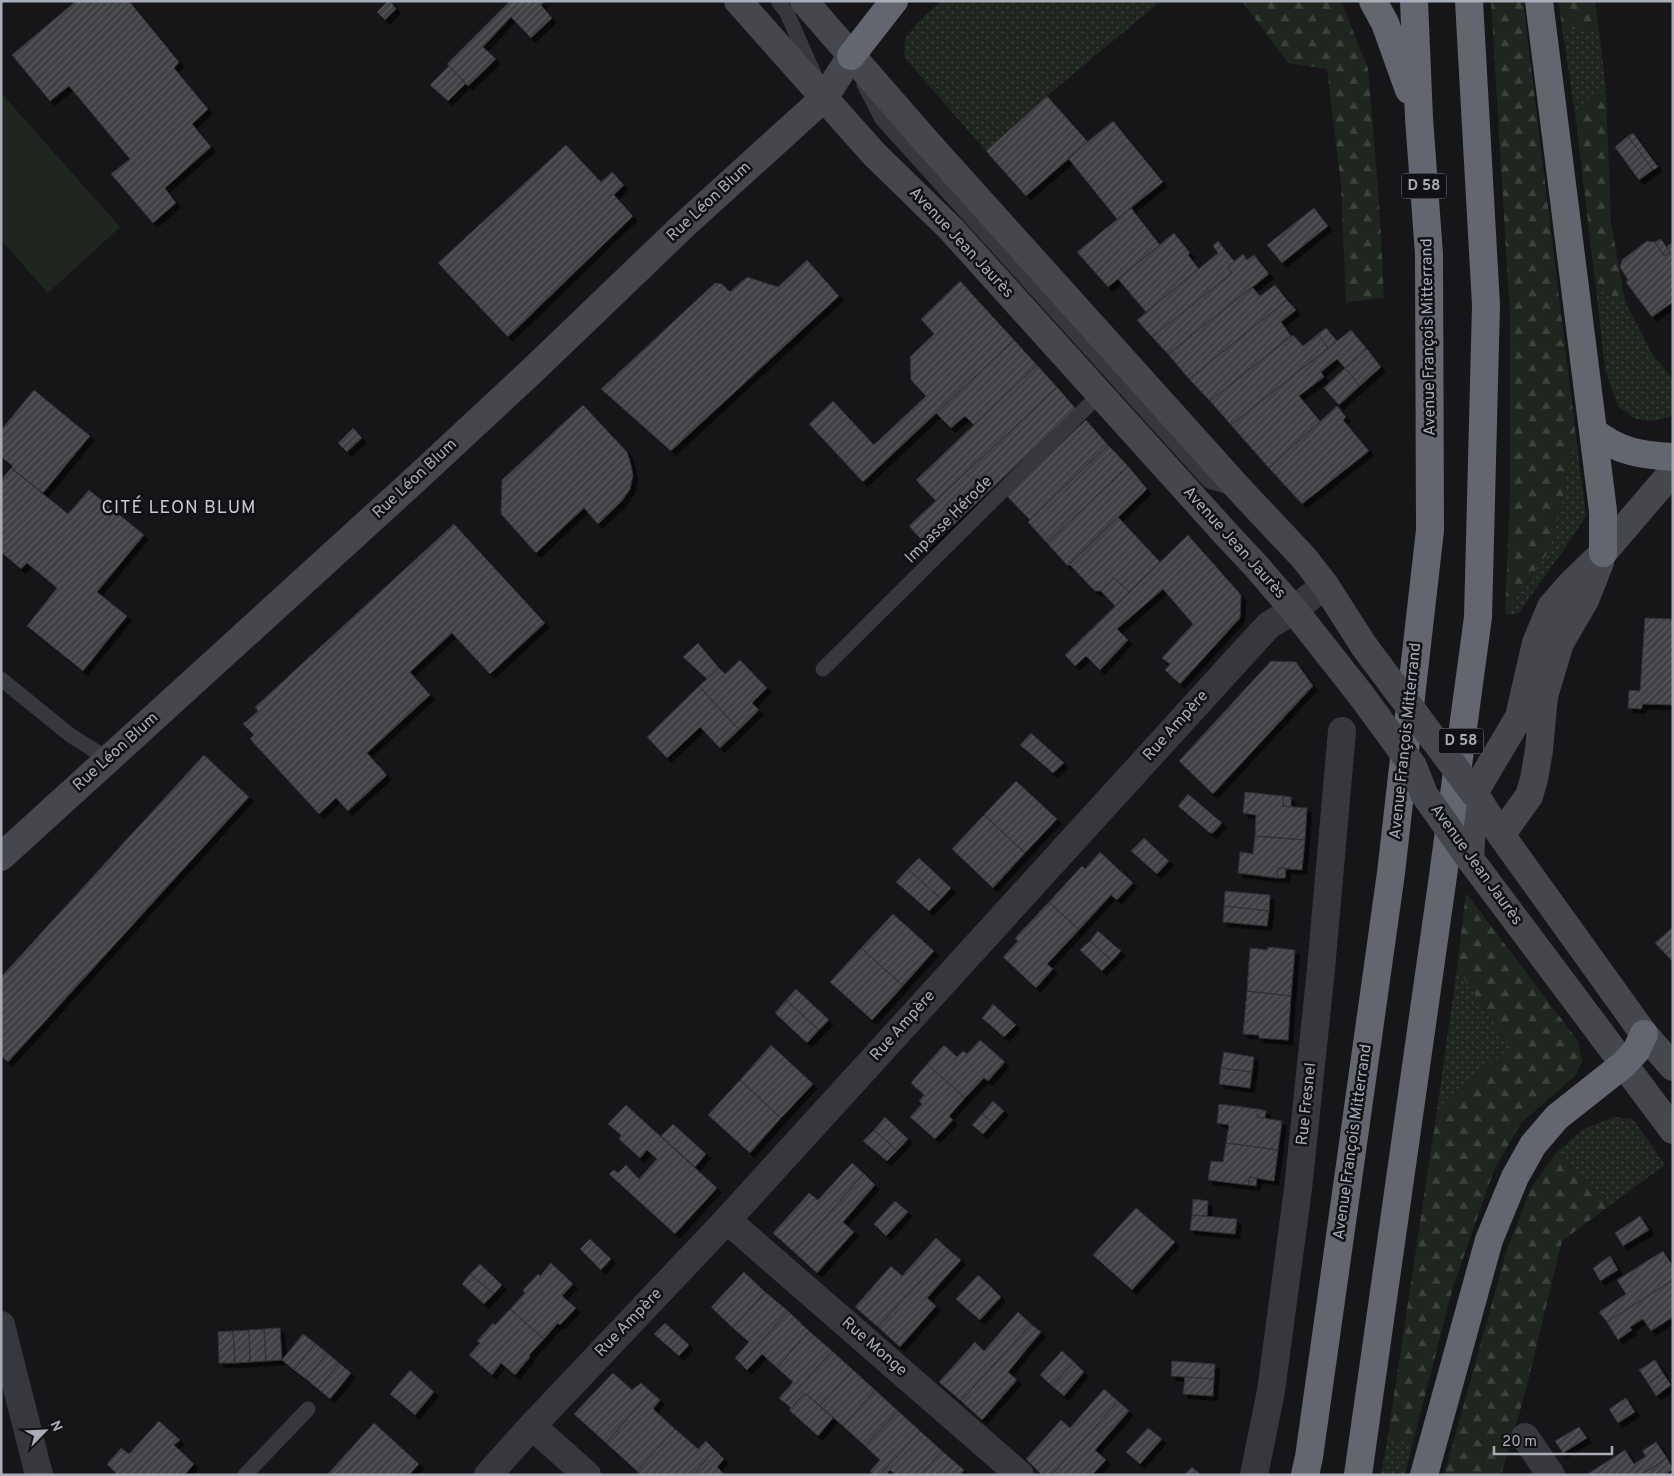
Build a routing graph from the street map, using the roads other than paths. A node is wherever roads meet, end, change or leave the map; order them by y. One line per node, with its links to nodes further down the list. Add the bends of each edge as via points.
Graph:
1 (738, 1): 10 (main road, Avenue Jean Jaurès)
2 (778, 1): 10 (lane, via 787,13)
3 (804, 1): 9 (main road)
4 (894, 1): 9 (highway)
5 (1373, 1): 11 (highway, via 1385,23)
6 (1414, 1): 11 (highway, Avenue François Mitterrand / D 58)
7 (1469, 1): 45 (highway, D 58, via 1486,305 1478,617)
8 (1539, 1): 13 (highway)
9 (851, 56): 10 (main road, Rue Léon Blum); 17 (main road)
10 (824, 98): 12 (main road, Avenue Jean Jaurès, via 874,154 951,230); 22 (main road, Rue Léon Blum, via 684,225 418,477)
11 (1420, 118): 44 (highway, Avenue François Mitterrand / D 58, via 1429,254 1430,530 1391,873)
12 (1100, 394): 18 (main road, Avenue Jean Jaurès); 19 (lane, Impasse Hérode)
13 (1593, 431): 14 (highway, via 1606,442 1625,450); 16 (highway)
14 (1673, 457)
15 (1673, 471): 16 (main road)
16 (1603, 553): 24 (main road, via 1551,607 1536,643 1519,717); 26 (main road, via 1585,600 1560,643 1544,696 1529,796)
17 (1325, 585): 18 (street, Rue Ampère); 24 (main road, bridge, via 1364,646)
18 (1294, 610): 23 (main road, Avenue Jean Jaurès, bridge); 33 (street, Rue Ampère, via 1269,625)
19 (823, 670)
20 (1, 679): 22 (lane, via 70,735)
21 (1342, 731): 43 (street, Rue Fresnel, via 1298,1189 1272,1391)
22 (108, 759): 27 (main road, Rue Léon Blum)
23 (1413, 766): 25 (main road, via 1437,783); 28 (main road, Avenue Jean Jaurès, bridge, via 1424,794)
24 (1474, 793): 25 (main road); 26 (main road)
25 (1472, 831): 26 (main road); 28 (main road)
26 (1501, 835): 29 (main road)
27 (1, 857)
28 (1470, 859): 30 (main road, Avenue Jean Jaurès)
29 (1644, 1034): 30 (highway); 31 (main road)
30 (1624, 1064): 32 (main road, Avenue Jean Jaurès); 46 (highway, via 1557,1117 1533,1145 1515,1177 1489,1240)
31 (1673, 1067)
32 (1673, 1130)
33 (727, 1220): 36 (street, Rue Ampère); 42 (street, Rue Monge)
34 (1, 1325): 38 (street)
35 (308, 1409): 39 (lane)
36 (532, 1426): 40 (street, Rue Ampère); 41 (street)
37 (1525, 1437): 47 (street)
38 (39, 1475)
39 (245, 1475)
40 (488, 1475)
41 (587, 1475)
42 (1020, 1475)
43 (1254, 1475)
44 (1304, 1475)
45 (1358, 1475)
46 (1424, 1475)
47 (1551, 1475)

